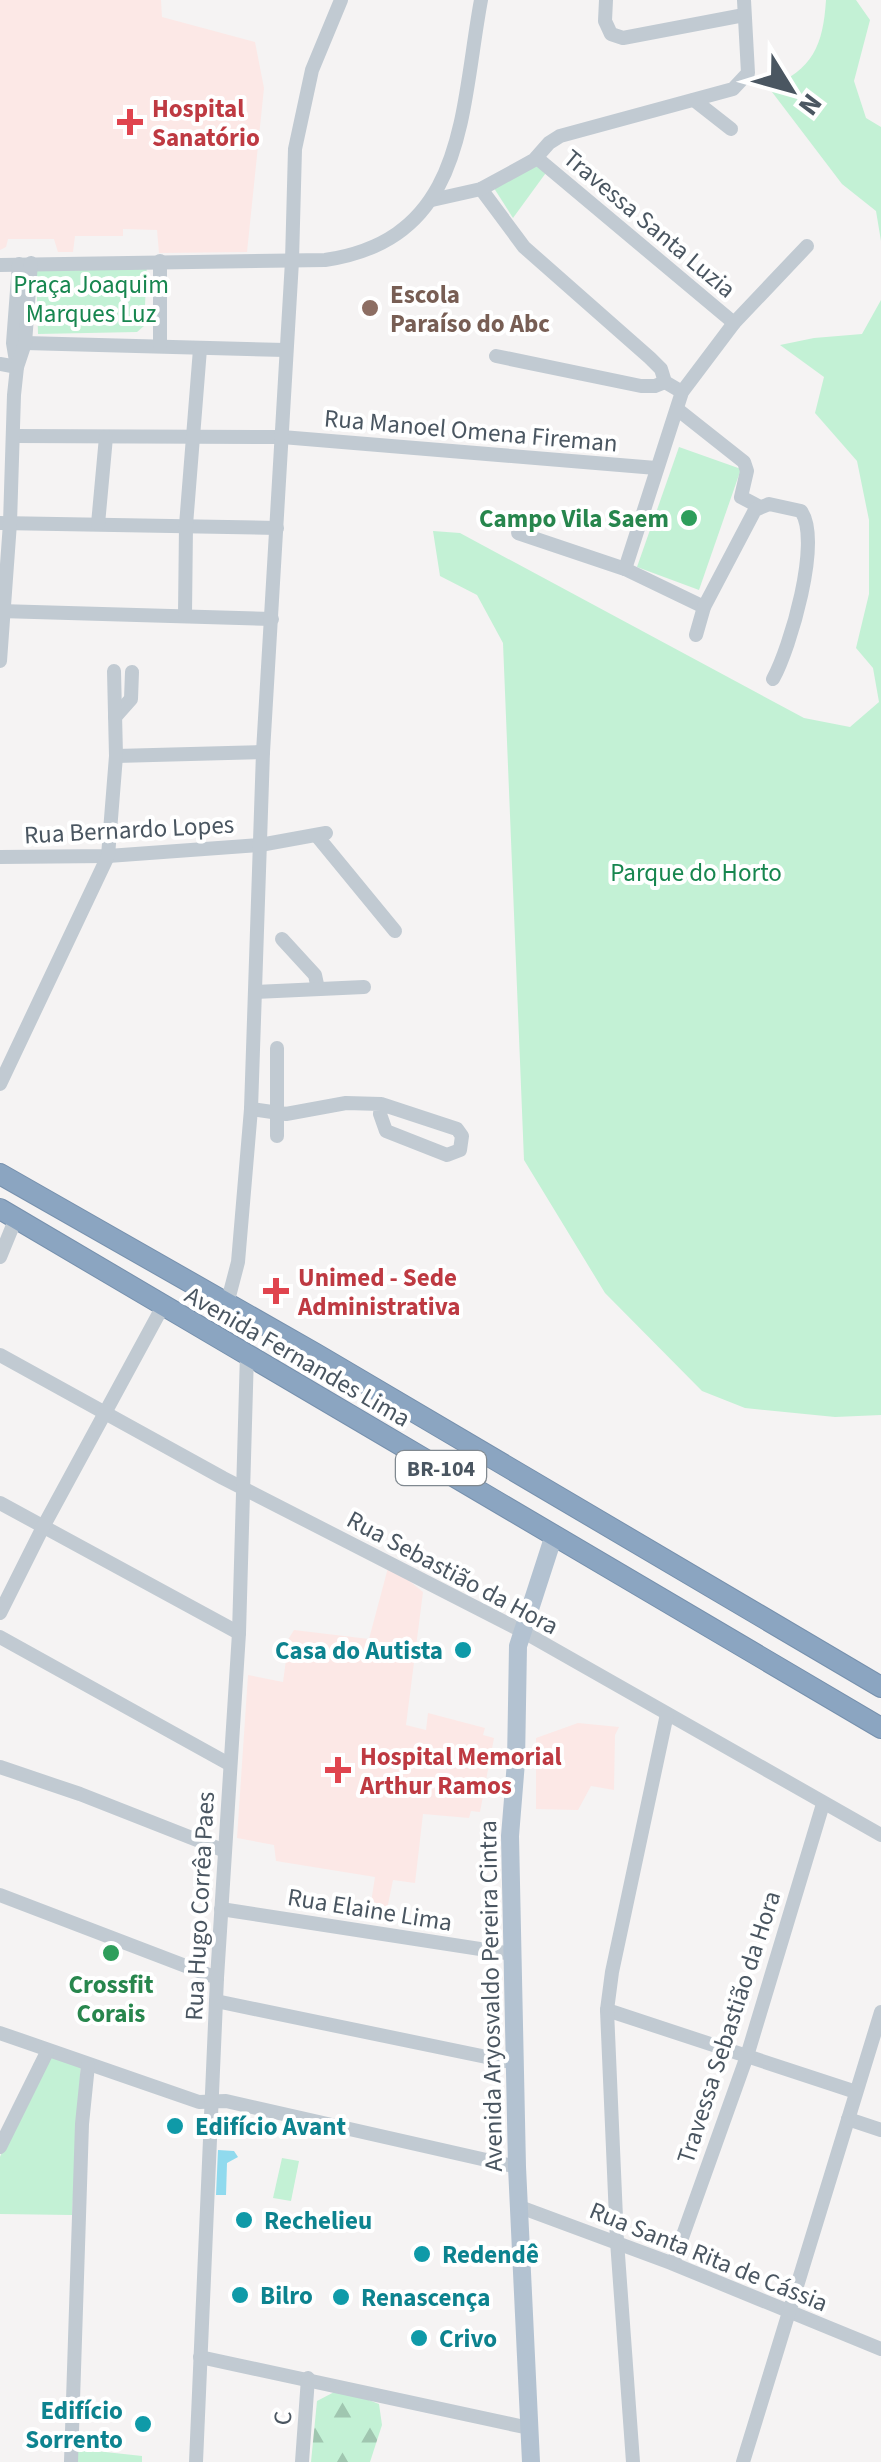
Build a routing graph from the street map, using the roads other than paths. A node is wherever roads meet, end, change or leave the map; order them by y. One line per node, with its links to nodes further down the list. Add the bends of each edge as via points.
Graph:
1 (341, 0): 11 (street, via 299,123)
2 (481, 0): 9 (street, via 454,146)
3 (606, 0): 4 (street, via 610,34 624,38)
4 (744, 8): 5 (street, via 748,74 728,91)
5 (694, 100): 6 (street); 7 (street, via 560,136)
6 (731, 129)
7 (537, 158): 8 (street); 15 (street, Travessa Santa Luzia)
8 (481, 189): 9 (street); 23 (street, via 524,247 650,358)
9 (432, 200): 11 (street, via 411,224 369,250)
10 (807, 246): 15 (street)
11 (292, 260): 12 (street); 19 (street)
12 (160, 261): 13 (street); 17 (street)
13 (25, 263): 14 (street); 16 (street); 22 (street)
14 (0, 264)
15 (734, 323): 24 (street)
16 (24, 343): 17 (street); 22 (street)
17 (160, 346): 18 (street)
18 (200, 348): 19 (street); 28 (street)
19 (285, 350): 31 (street)
20 (496, 356): 23 (street, via 641,386)
21 (0, 364): 22 (street)
22 (16, 367): 25 (street)
23 (665, 382): 24 (street)
24 (682, 392): 26 (street)
25 (14, 396): 27 (street); 29 (street)
26 (677, 409): 32 (street); 33 (street, via 744,462 740,497)
27 (0, 412)
28 (194, 435): 30 (street, Rua Manoel Omena Fireman); 31 (street, Rua Manoel Omena Fireman); 36 (street)
29 (14, 436): 30 (street, Rua Manoel Omena Fireman); 34 (street)
30 (106, 436): 35 (street)
31 (282, 437): 32 (street, Rua Manoel Omena Fireman); 37 (street)
32 (656, 468): 39 (street)
33 (758, 506): 40 (street); 48 (street, via 797,511 810,526 803,592)
34 (5, 523): 35 (street); 41 (street)
35 (98, 524): 36 (street)
36 (186, 525): 37 (street); 42 (street)
37 (277, 528): 43 (street)
38 (518, 533): 39 (street)
39 (625, 570): 40 (street)
40 (704, 606): 44 (street)
41 (2, 611): 42 (street); 45 (street)
42 (185, 614): 43 (street)
43 (272, 619): 50 (street)
44 (696, 635)
45 (0, 661)
46 (114, 671): 49 (street)
47 (132, 672): 49 (street, via 131,699)
48 (773, 679)
49 (115, 717): 51 (street)
50 (263, 752): 51 (street); 52 (street)
51 (116, 756): 53 (street)
52 (260, 845): 53 (street, Rua Bernardo Lopes); 55 (street, Rua Bernardo Lopes, via 322,834); 59 (street)
53 (108, 856): 54 (street, Rua Bernardo Lopes); 61 (street)
54 (0, 857)
55 (394, 931)
56 (282, 938): 58 (street, via 315,975)
57 (364, 987): 58 (street)
58 (318, 989): 59 (street)
59 (255, 992): 63 (street)
60 (277, 1048): 64 (street)
61 (0, 1084)
62 (381, 1104): 62 (street, via 386,1130 448,1155 462,1146 457,1129); 64 (street)
63 (251, 1110): 64 (street); 69 (street, via 238,1262)
64 (276, 1112): 65 (street)
65 (277, 1136)
66 (0, 1174): 69 (highway, Avenida Fernandes Lima / BR-104)
67 (8, 1214): 68 (street); 70 (highway, Avenida Fernandes Lima / BR-104)
68 (0, 1258)
69 (227, 1304): 82 (highway, Avenida Fernandes Lima / BR-104)
70 (163, 1306): 71 (highway, Avenida Fernandes Lima / BR-104); 73 (street)
71 (247, 1353): 74 (street, Rua Hugo Corrêa Paes); 77 (highway, Avenida Fernandes Lima / BR-104)
72 (0, 1355): 73 (street, Rua Sebastião da Hora)
73 (106, 1413): 74 (street, Rua Sebastião da Hora); 76 (street)
74 (243, 1488): 79 (street, Rua Sebastião da Hora); 80 (street, Rua Hugo Corrêa Paes)
75 (0, 1503): 76 (street)
76 (43, 1527): 78 (street); 80 (street)
77 (554, 1535): 79 (main road, Avenida Aryosvaldo Pereira Cintra); 84 (highway, Avenida Fernandes Lima / BR-104)
78 (0, 1613)
79 (522, 1631): 83 (street, Rua Sebastião da Hora); 92 (main road, Avenida Aryosvaldo Pereira Cintra, via 510,1836)
80 (238, 1633): 85 (street, Rua Hugo Corrêa Paes)
81 (0, 1637): 85 (street)
82 (881, 1688)
83 (667, 1714): 87 (street, Rua Sebastião da Hora); 95 (street)
84 (881, 1728)
85 (228, 1764): 89 (street, Rua Hugo Corrêa Paes)
86 (0, 1766): 89 (street)
87 (823, 1804): 88 (street, Rua Sebastião da Hora); 99 (street, Travessa Sebastião da Hora)
88 (881, 1835)
89 (225, 1851): 91 (street, Rua Hugo Corrêa Paes)
90 (0, 1896): 93 (street)
91 (221, 1909): 92 (street, Rua Elaine Lima); 93 (street, Rua Hugo Corrêa Paes)
92 (512, 1954): 100 (main road, Avenida Aryosvaldo Pereira Cintra)
93 (217, 1978): 94 (street, Rua Hugo Corrêa Paes)
94 (216, 2002): 100 (street); 103 (street, Rua Hugo Corrêa Paes)
95 (608, 2010): 99 (street); 109 (street)
96 (881, 2012): 102 (street)
97 (0, 2033): 98 (street)
98 (46, 2052): 101 (street); 106 (street)
99 (747, 2056): 102 (street); 110 (street, Travessa Sebastião da Hora)
100 (515, 2063): 107 (main road, Avenida Aryosvaldo Pereira Cintra)
101 (88, 2065): 103 (street); 116 (street)
102 (856, 2092): 104 (street)
103 (212, 2102): 107 (street); 113 (street, Rua Hugo Corrêa Paes)
104 (848, 2119): 105 (street); 111 (street)
105 (881, 2130)
106 (0, 2147)
107 (517, 2166): 108 (main road, Avenida Aryosvaldo Pereira Cintra)
108 (520, 2206): 109 (street, Rua Santa Rita de Cássia); 115 (main road, Avenida Aryosvaldo Pereira Cintra)
109 (617, 2242): 110 (street, Rua Santa Rita de Cássia); 120 (street)
110 (672, 2263): 111 (street, Rua Santa Rita de Cássia)
111 (788, 2313): 112 (street, Rua Santa Rita de Cássia); 121 (street)
112 (881, 2348)
113 (200, 2357): 114 (street); 117 (street, Rua Hugo Corrêa Paes)
114 (308, 2378): 115 (street); 118 (street, C)
115 (529, 2428): 119 (main road, Avenida Aryosvaldo Pereira Cintra)
116 (71, 2462)
117 (196, 2462)
118 (302, 2462)
119 (531, 2462)
120 (633, 2462)
121 (743, 2462)

